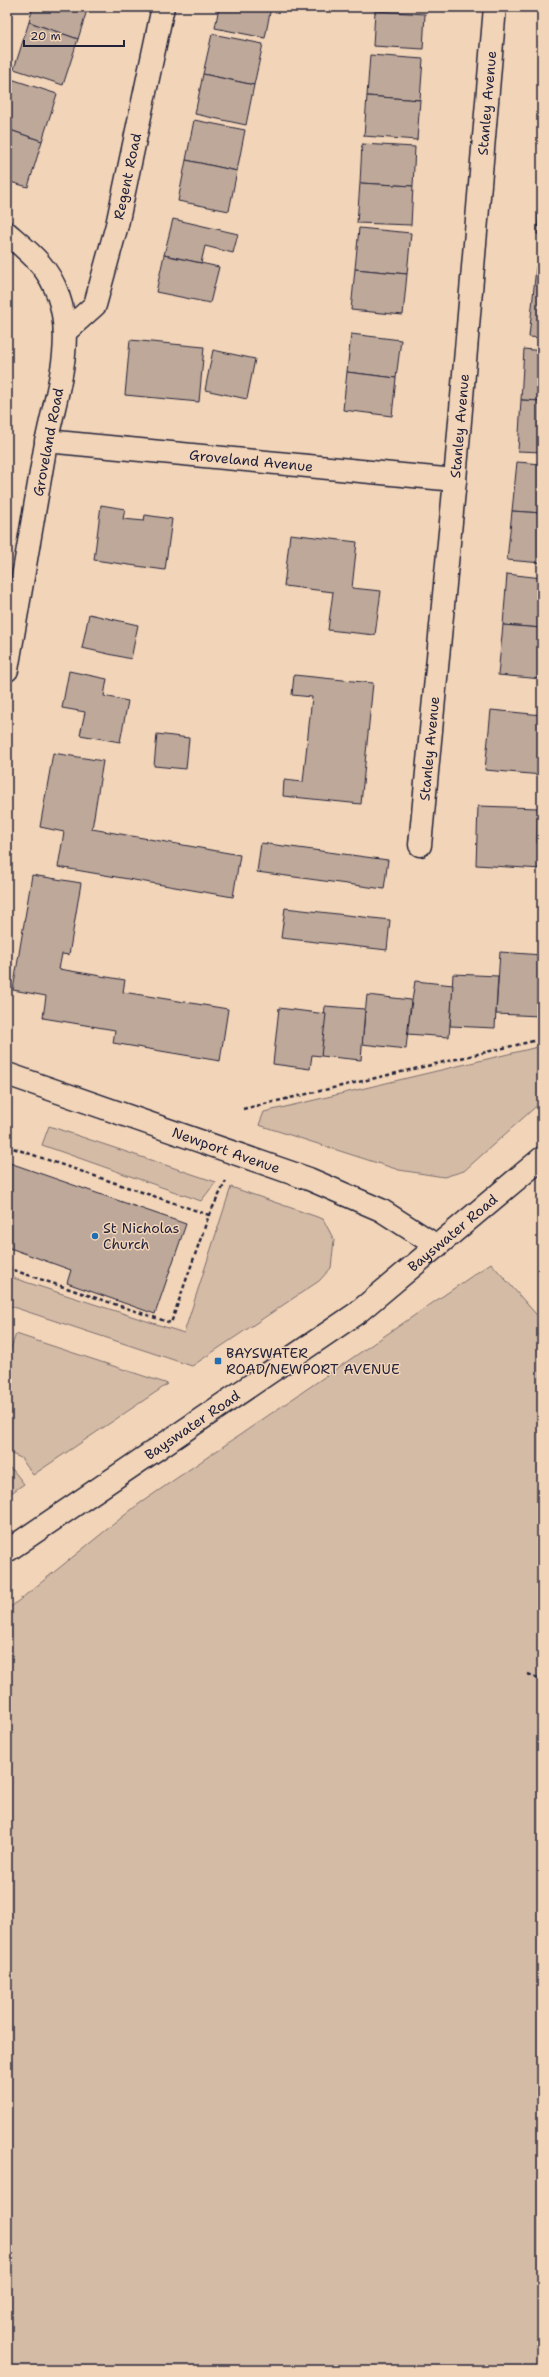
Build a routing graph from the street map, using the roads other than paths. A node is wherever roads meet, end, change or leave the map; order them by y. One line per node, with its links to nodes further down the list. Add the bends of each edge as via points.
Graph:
1 (163, 7): 4 (street, Regent Road, via 117,225 95,305)
2 (496, 7): 6 (street, Stanley Avenue)
3 (7, 233): 4 (street, Groveland Road, via 42,262 58,295)
4 (66, 332): 5 (street, Groveland Road, via 60,384)
5 (46, 441): 6 (street, Groveland Avenue); 7 (street, Groveland Road)
6 (455, 480): 8 (street, Stanley Avenue)
7 (7, 670)
8 (420, 845)
9 (7, 1074): 11 (street, Newport Avenue, via 309,1179 382,1210)
10 (542, 1158): 11 (street, Bayswater Road)
11 (437, 1246): 12 (street, Bayswater Road, via 357,1313)
12 (7, 1551)

